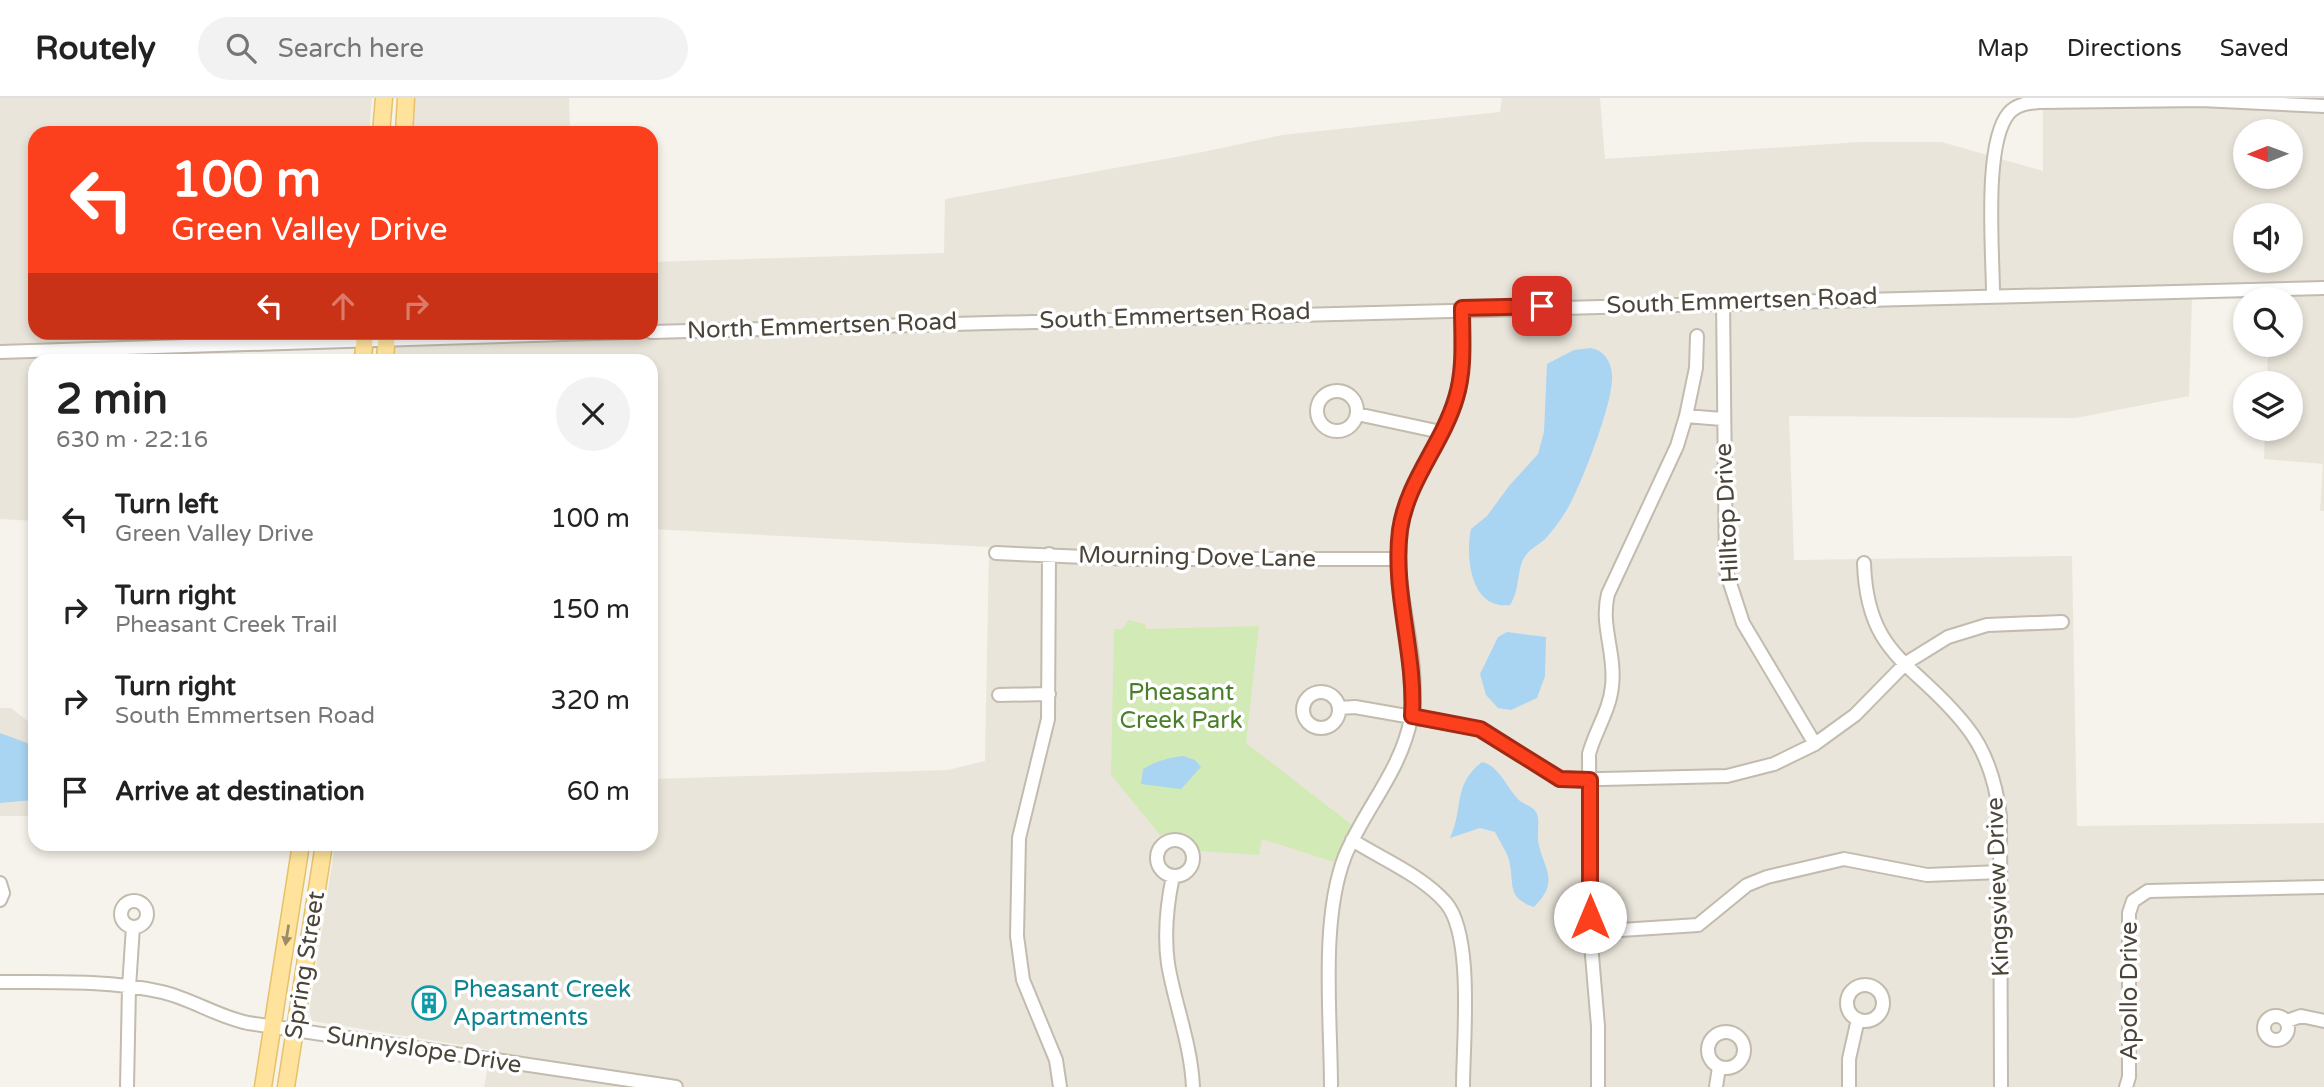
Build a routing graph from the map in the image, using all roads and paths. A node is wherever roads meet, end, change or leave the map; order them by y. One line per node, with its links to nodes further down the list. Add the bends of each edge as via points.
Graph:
1 (384, 98): 5 (main road)
2 (406, 98): 6 (main road)
3 (2265, 100): 4 (street); 8 (street, via 2039,102 2010,112 1997,141 1992,180)
4 (2324, 106)
5 (382, 126)
6 (404, 126)
7 (2324, 288): 8 (street, South Emmertsen Road)
8 (1993, 294): 9 (street, South Emmertsen Road)
9 (1723, 302): 10 (street, South Emmertsen Road); 18 (street, Hilltop Drive)
10 (1462, 308): 11 (street, South Emmertsen Road); 19 (street, via 1460,382)
11 (992, 321): 12 (street, North Emmertsen Road)
12 (658, 332)
13 (1697, 336): 17 (street)
14 (283, 340): 15 (street)
15 (0, 352)
16 (1357, 414): 19 (street)
17 (1686, 416): 18 (street); 31 (street, via 1677,446 1608,594 1604,610 1612,685 1589,754)
18 (1722, 419): 30 (street, Hilltop Drive, via 1724,552 1730,588 1743,623)
19 (1441, 432): 22 (street, via 1406,504)
20 (996, 553): 21 (street, Mourning Dove Lane)
21 (1049, 554): 22 (street, Mourning Dove Lane, via 1131,559); 26 (street)
22 (1399, 559): 29 (street, via 1412,670)
23 (1864, 563): 25 (street, Kingsview Drive, via 1872,618)
24 (2062, 622): 25 (street, via 2006,622 1967,629 1931,645)
25 (1903, 665): 30 (street, via 1855,715); 35 (street, Kingsview Drive, via 1953,711 1985,757 1997,795)
26 (1049, 694): 27 (street); 56 (street, via 1048,719 1019,838 1017,936 1023,980 1056,1060)
27 (999, 695)
28 (1339, 708): 29 (street)
29 (1412, 716): 31 (street, via 1480,729 1560,779); 32 (street, via 1392,773)
30 (1815, 744): 31 (street, via 1774,764 1727,776)
31 (1590, 780): 43 (street)
32 (1352, 840): 58 (street, via 1331,916); 59 (street, via 1437,894 1456,920 1463,950)
33 (300, 851): 38 (main road, Spring Street)
34 (323, 851): 40 (main road, Spring Street)
35 (2000, 872): 43 (street, via 1927,875 1844,859 1747,885 1698,925); 63 (street, Kingsview Drive)
36 (1172, 876): 57 (street, via 1168,963)
37 (0, 883): 41 (street)
38 (294, 887): 40 (main road); 49 (main road, Spring Street, one-way to 49)
39 (2324, 887): 64 (street, Apollo Drive, via 2148,891 2137,897 2129,913)
40 (317, 892): 50 (main road, Spring Street)
41 (0, 900)
42 (133, 927): 45 (street)
43 (1590, 932): 60 (street)
44 (0, 982): 45 (street, Sunnyslope Drive)
45 (129, 987): 49 (street, Sunnyslope Drive, via 163,992 219,1015); 52 (street)
46 (1858, 1019): 62 (street, via 1849,1059)
47 (2287, 1021): 48 (street, via 2301,1016)
48 (2324, 1021)
49 (272, 1027): 50 (street, Sunnyslope Drive); 53 (main road, Spring Street)
50 (296, 1030): 54 (main road, Spring Street); 55 (street, Sunnyslope Drive)
51 (1719, 1067): 61 (street)
52 (127, 1087)
53 (263, 1087)
54 (286, 1087)
55 (676, 1087)
56 (1060, 1087)
57 (1194, 1087)
58 (1331, 1087)
59 (1463, 1087)
60 (1598, 1087)
61 (1716, 1087)
62 (1849, 1087)
63 (2001, 1087)
64 (2126, 1087)

